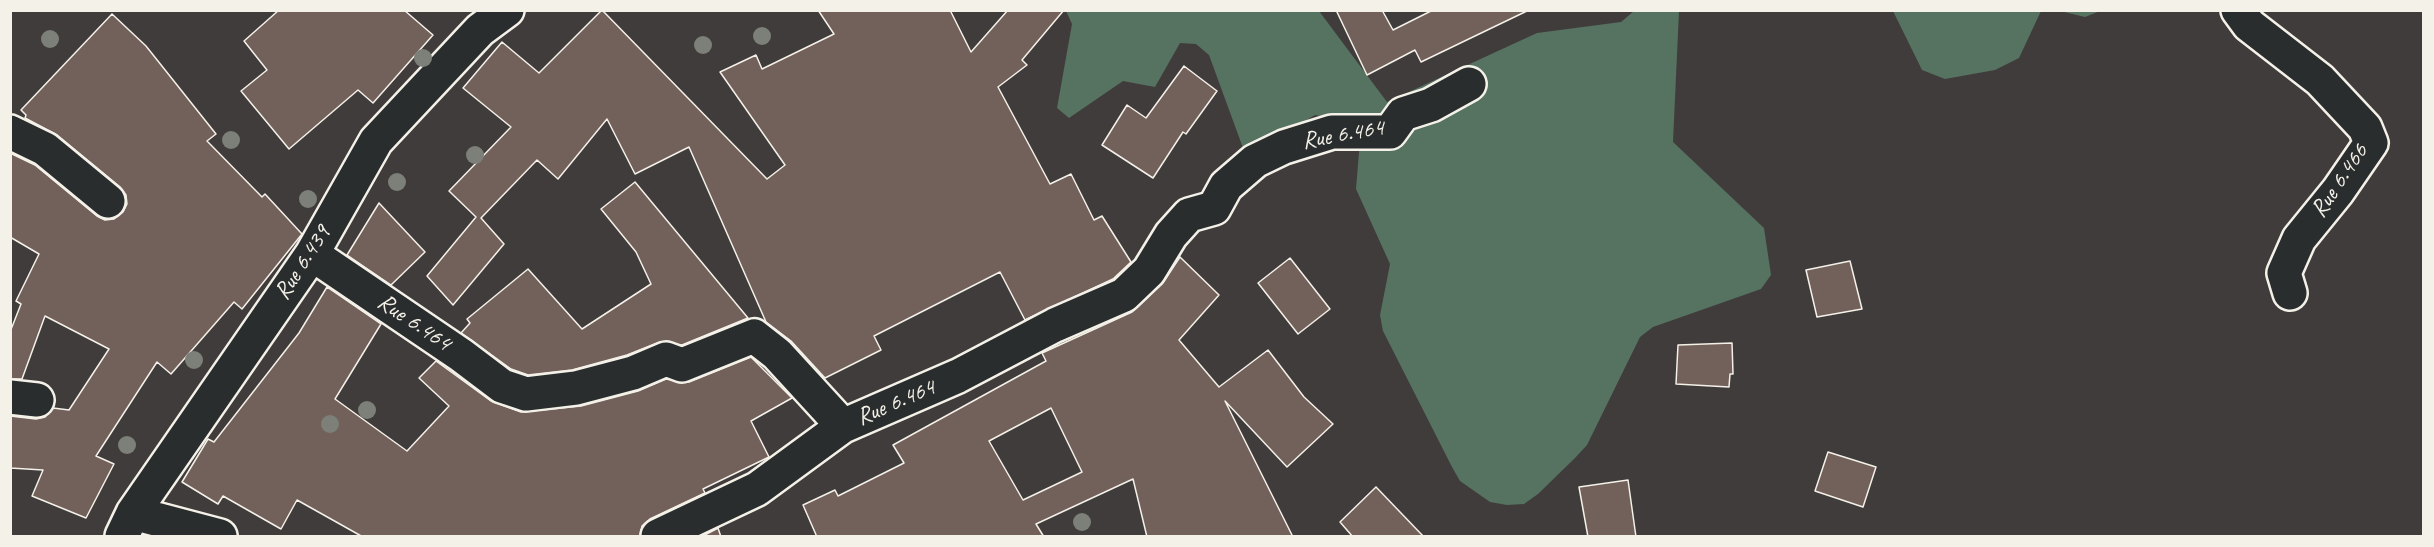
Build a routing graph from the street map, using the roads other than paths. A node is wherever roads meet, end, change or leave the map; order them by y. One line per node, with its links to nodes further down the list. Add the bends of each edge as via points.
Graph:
1 (507, 10): 6 (street, Rue 6.439, via 480,30 375,141)
2 (2238, 10): 7 (street, Rue 6.466, via 2249,25 2320,80 2365,128 2371,143 2299,239 2284,273)
3 (1469, 84): 8 (street, Rue 6.464, via 1431,105 1403,114 1390,132 1332,132 1255,160 1226,186 1214,208 1189,215 1171,235 1149,271 1124,295 958,376)
4 (10, 132): 5 (street, via 45,149)
5 (108, 201)
6 (312, 254): 8 (street, Rue 6.464, via 502,386 526,394 576,388 633,373 666,359 682,365 754,336 777,354); 9 (street, Rue 6.439)
7 (2290, 294)
8 (843, 426): 11 (street, via 757,489)
9 (127, 525): 10 (street)
10 (220, 537)
11 (658, 537)

